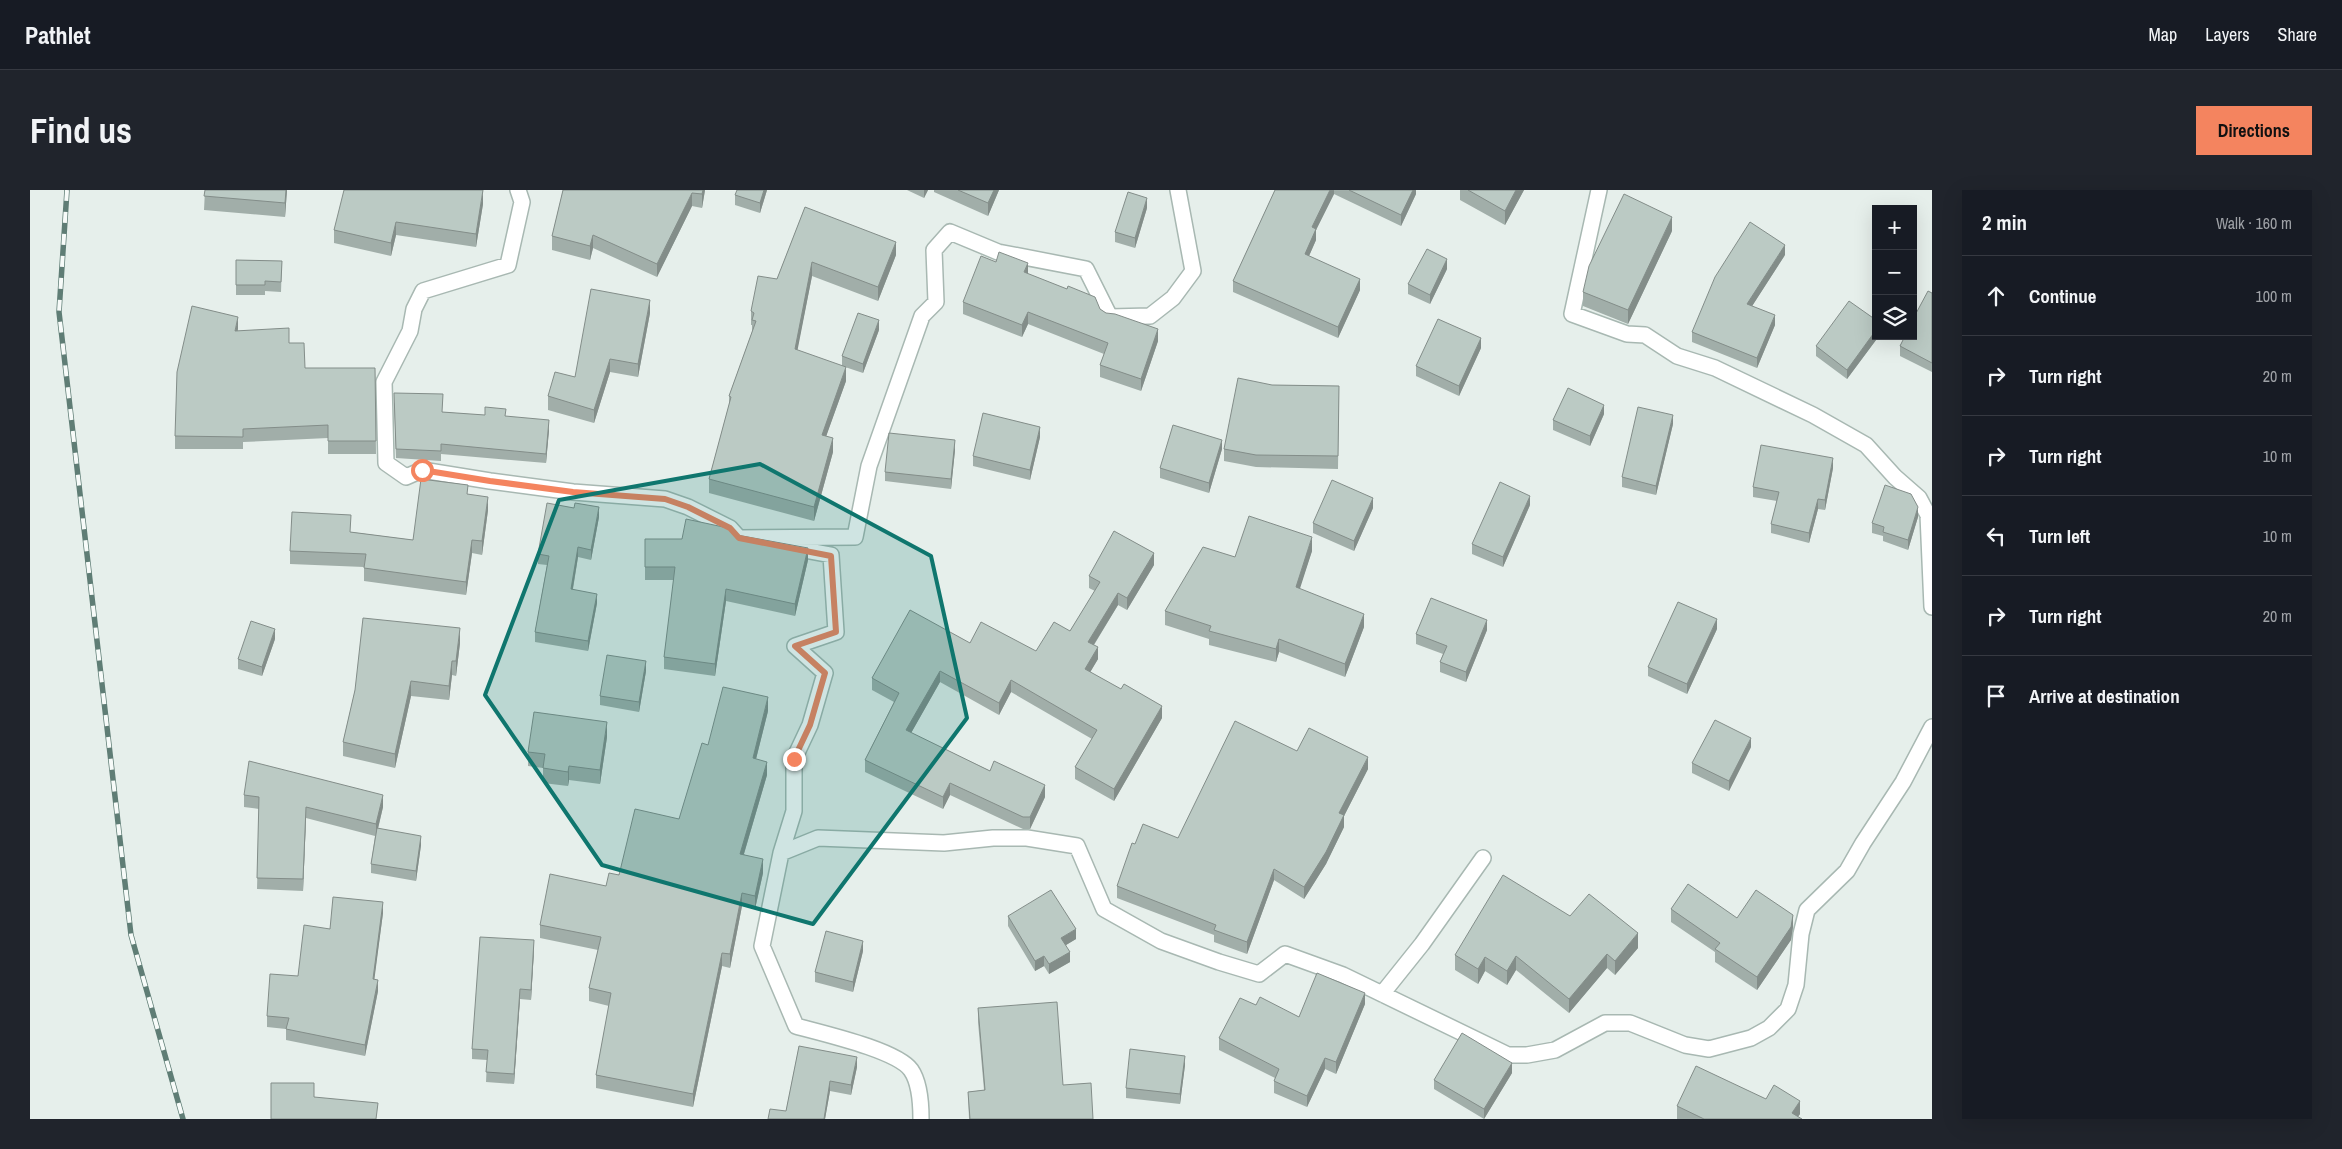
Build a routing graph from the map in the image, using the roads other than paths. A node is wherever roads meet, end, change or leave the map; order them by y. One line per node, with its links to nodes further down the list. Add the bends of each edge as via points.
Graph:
1 (518, 190): 4 (street, via 522,202 508,265 423,291 418,300 410,331 384,382 386,463 406,477 422,470 573,492 665,499 730,528)
2 (1178, 190): 4 (street, via 1193,271 1173,298 1150,316 1110,317 1086,269 998,252 950,232 934,250 936,302 922,316 868,466 855,537)
3 (1599, 190): 5 (street, via 1572,314 1628,334 1645,334 1677,356 1714,368 1813,415 1866,445 1918,498 1928,515)
4 (739, 538): 7 (street, via 831,556 836,632 795,646 825,673 810,725 794,759 794,811)
5 (1932, 607)
6 (1932, 727): 9 (street, via 1903,782 1847,871 1807,910 1796,985 1788,1009 1769,1028 1751,1038 1709,1049 1685,1045 1630,1023 1605,1023 1555,1050 1508,1056)
7 (782, 853): 9 (street, via 818,838 944,843 1027,838 1078,846 1104,909 1161,941 1259,974 1284,954 1343,975); 10 (street, via 762,946 796,1026 890,1054 910,1069 917,1084)
8 (1483, 858): 9 (street)
9 (1382, 994)
10 (921, 1119)

